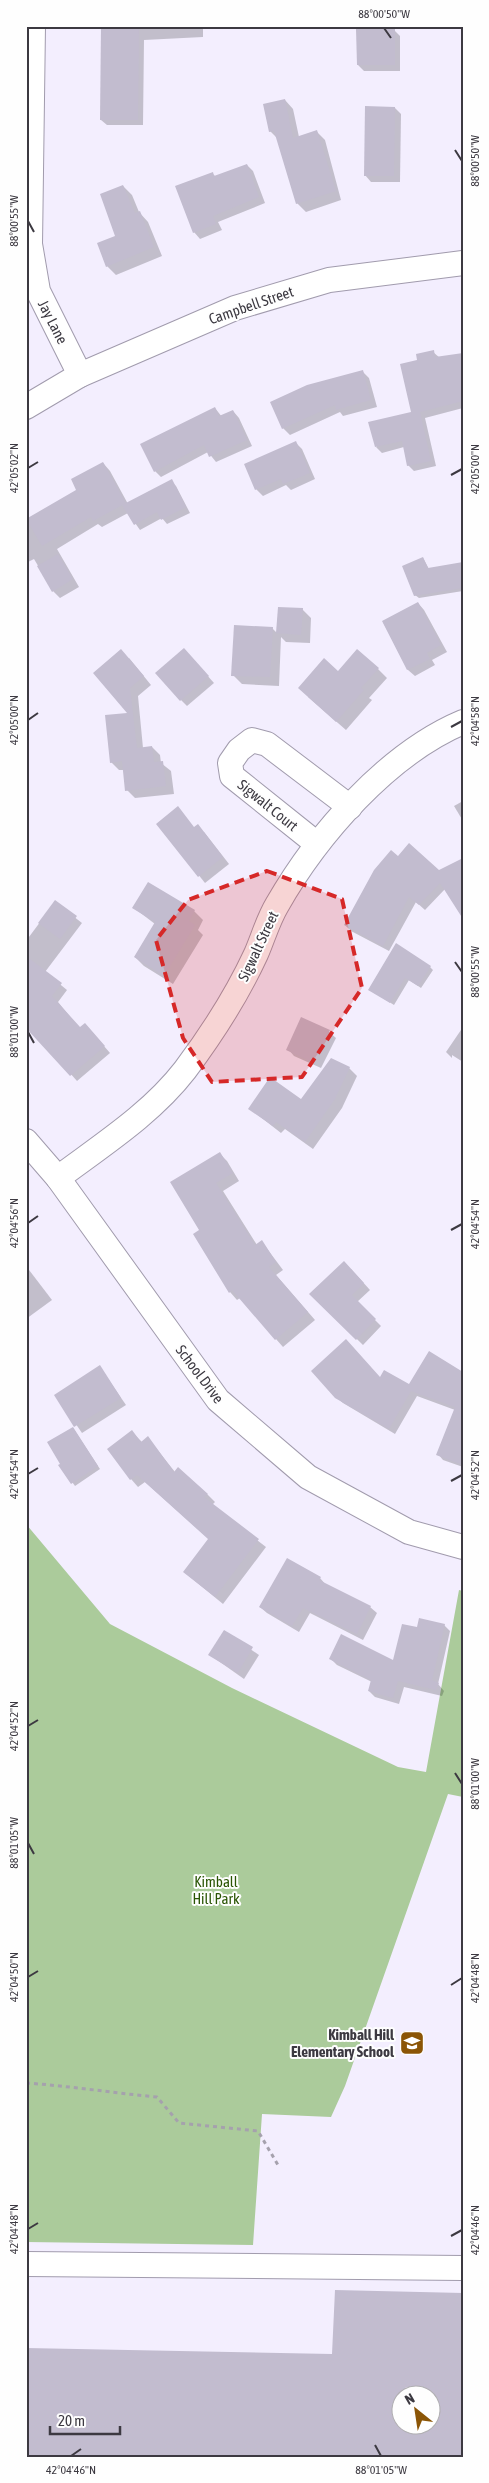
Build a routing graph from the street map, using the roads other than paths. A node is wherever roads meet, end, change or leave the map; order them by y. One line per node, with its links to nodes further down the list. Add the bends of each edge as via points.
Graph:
1 (33, 26): 3 (street, Jay Lane, via 30,244 38,291)
2 (463, 263): 3 (street, Campbell Street, via 329,280 235,308)
3 (80, 375): 4 (street, Campbell Street)
4 (26, 406)
5 (463, 722): 6 (street, Sigwalt Street, via 438,732 403,757)
6 (350, 807): 7 (street, Sigwalt Street); 7 (street, Sigwalt Court, via 267,744 252,740 239,750 230,763 232,776)
7 (317, 844): 9 (street, Sigwalt Street, via 276,907 234,997 184,1071 153,1106)
8 (26, 1141): 9 (street, School Drive)
9 (58, 1178): 10 (street, School Drive, via 223,1405 308,1478 409,1532)
10 (463, 1548)
11 (26, 2264): 12 (street)
12 (463, 2268)

